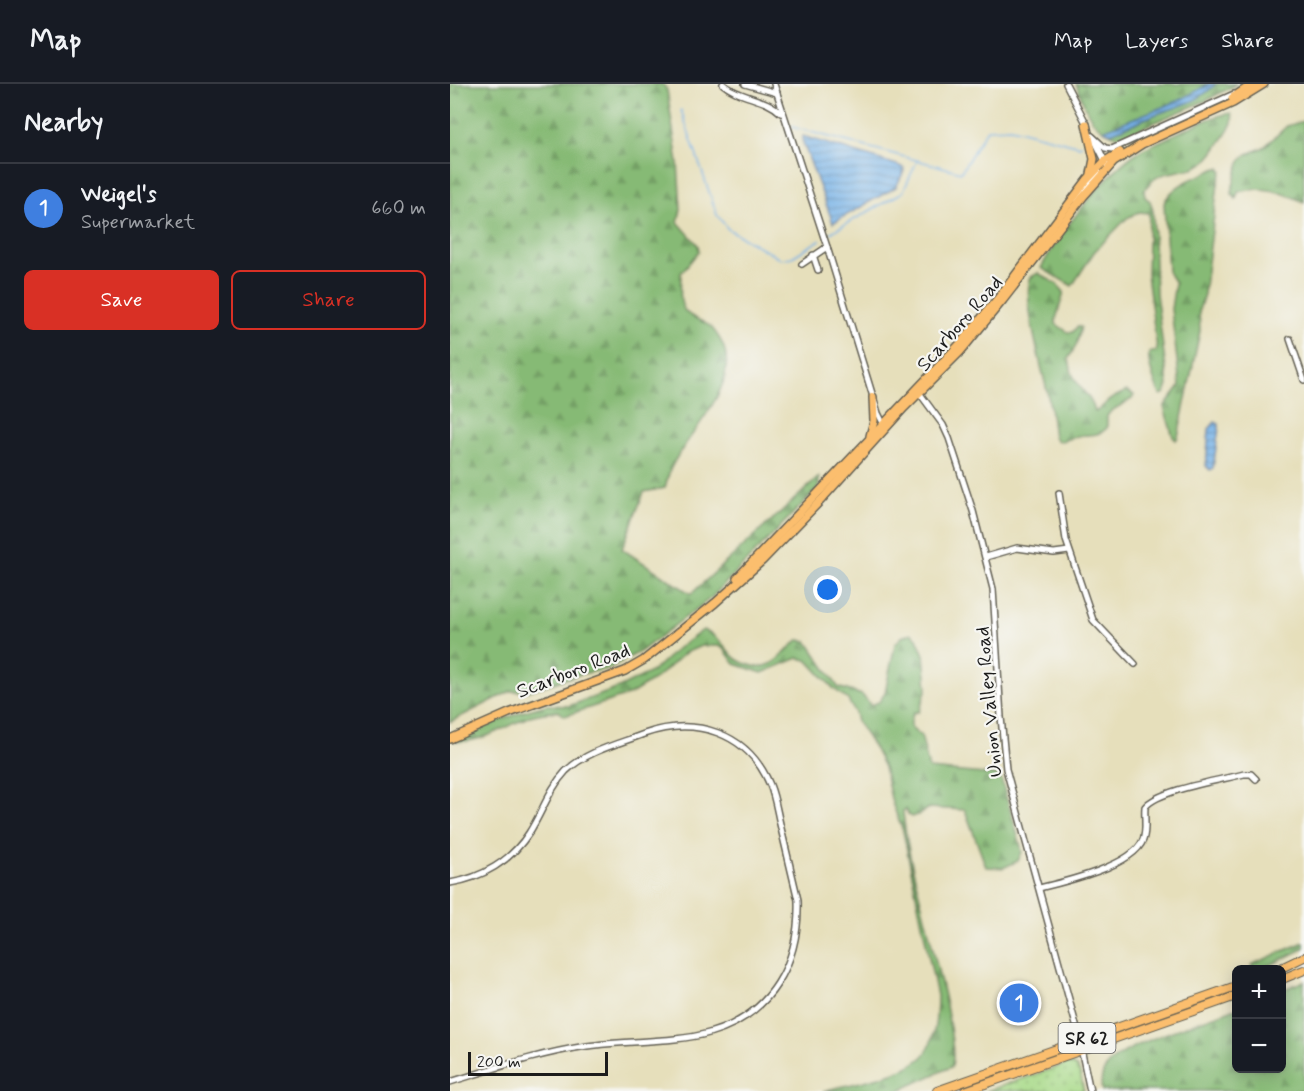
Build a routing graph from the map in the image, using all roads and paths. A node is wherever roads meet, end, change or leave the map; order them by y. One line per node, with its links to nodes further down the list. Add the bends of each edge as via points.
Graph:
1 (723, 84): 8 (street, via 773,104)
2 (745, 84): 7 (street)
3 (774, 84): 7 (street)
4 (1066, 84): 9 (street)
5 (1252, 84): 10 (street, via 1116,148 1105,148); 11 (main road, Scarboro Road, via 1224,102 1135,144)
6 (1264, 84): 11 (main road, Scarboro Road)
7 (777, 93): 8 (street)
8 (782, 114): 13 (street)
9 (1086, 124): 10 (street); 12 (main road, via 1094,159)
10 (1092, 136): 11 (street)
11 (1107, 164): 12 (main road, Scarboro Road); 19 (main road, Scarboro Road, via 982,327)
12 (1090, 177): 19 (main road, Scarboro Road, via 981,320)
13 (827, 247): 14 (street); 20 (street)
14 (813, 255): 15 (street); 16 (street)
15 (802, 264)
16 (818, 270)
17 (1290, 339): 18 (street)
18 (1304, 380)
19 (918, 391): 21 (main road, Scarboro Road); 25 (street, Union Valley Road, via 949,438)
20 (873, 397): 21 (street); 22 (main road, via 874,422)
21 (884, 426): 22 (main road, Scarboro Road); 26 (main road, Scarboro Road, via 762,561)
22 (869, 438): 26 (main road, Scarboro Road)
23 (1059, 493): 24 (street)
24 (1069, 552): 25 (street, via 1017,548); 27 (street, via 1094,620)
25 (986, 557): 31 (street, Union Valley Road, via 996,616 1004,755)
26 (699, 615): 28 (main road, Scarboro Road, via 625,671)
27 (1135, 664)
28 (450, 739)
29 (1256, 779): 31 (street, via 1244,774 1153,800 1145,807 1144,835 1136,849 1101,871)
30 (450, 883): 40 (street, via 481,874 505,860 528,834 553,788 581,760 659,729 696,727 735,742 765,775 798,900 798,917 793,951 772,992 747,1015 729,1025 694,1036 549,1052)
31 (1039, 888): 38 (street, Union Valley Road)
32 (1304, 957): 33 (highway)
33 (1286, 965)
34 (1304, 970): 35 (highway)
35 (1286, 977)
36 (1232, 987): 38 (highway, SR 62)
37 (1232, 997): 39 (highway, SR 62)
38 (1079, 1041): 39 (street, Union Valley Road); 41 (highway, SR 62)
39 (1081, 1050): 42 (highway, SR 62); 43 (street, Union Valley Road)
40 (450, 1082)
41 (936, 1091)
42 (965, 1091)
43 (1090, 1091)

